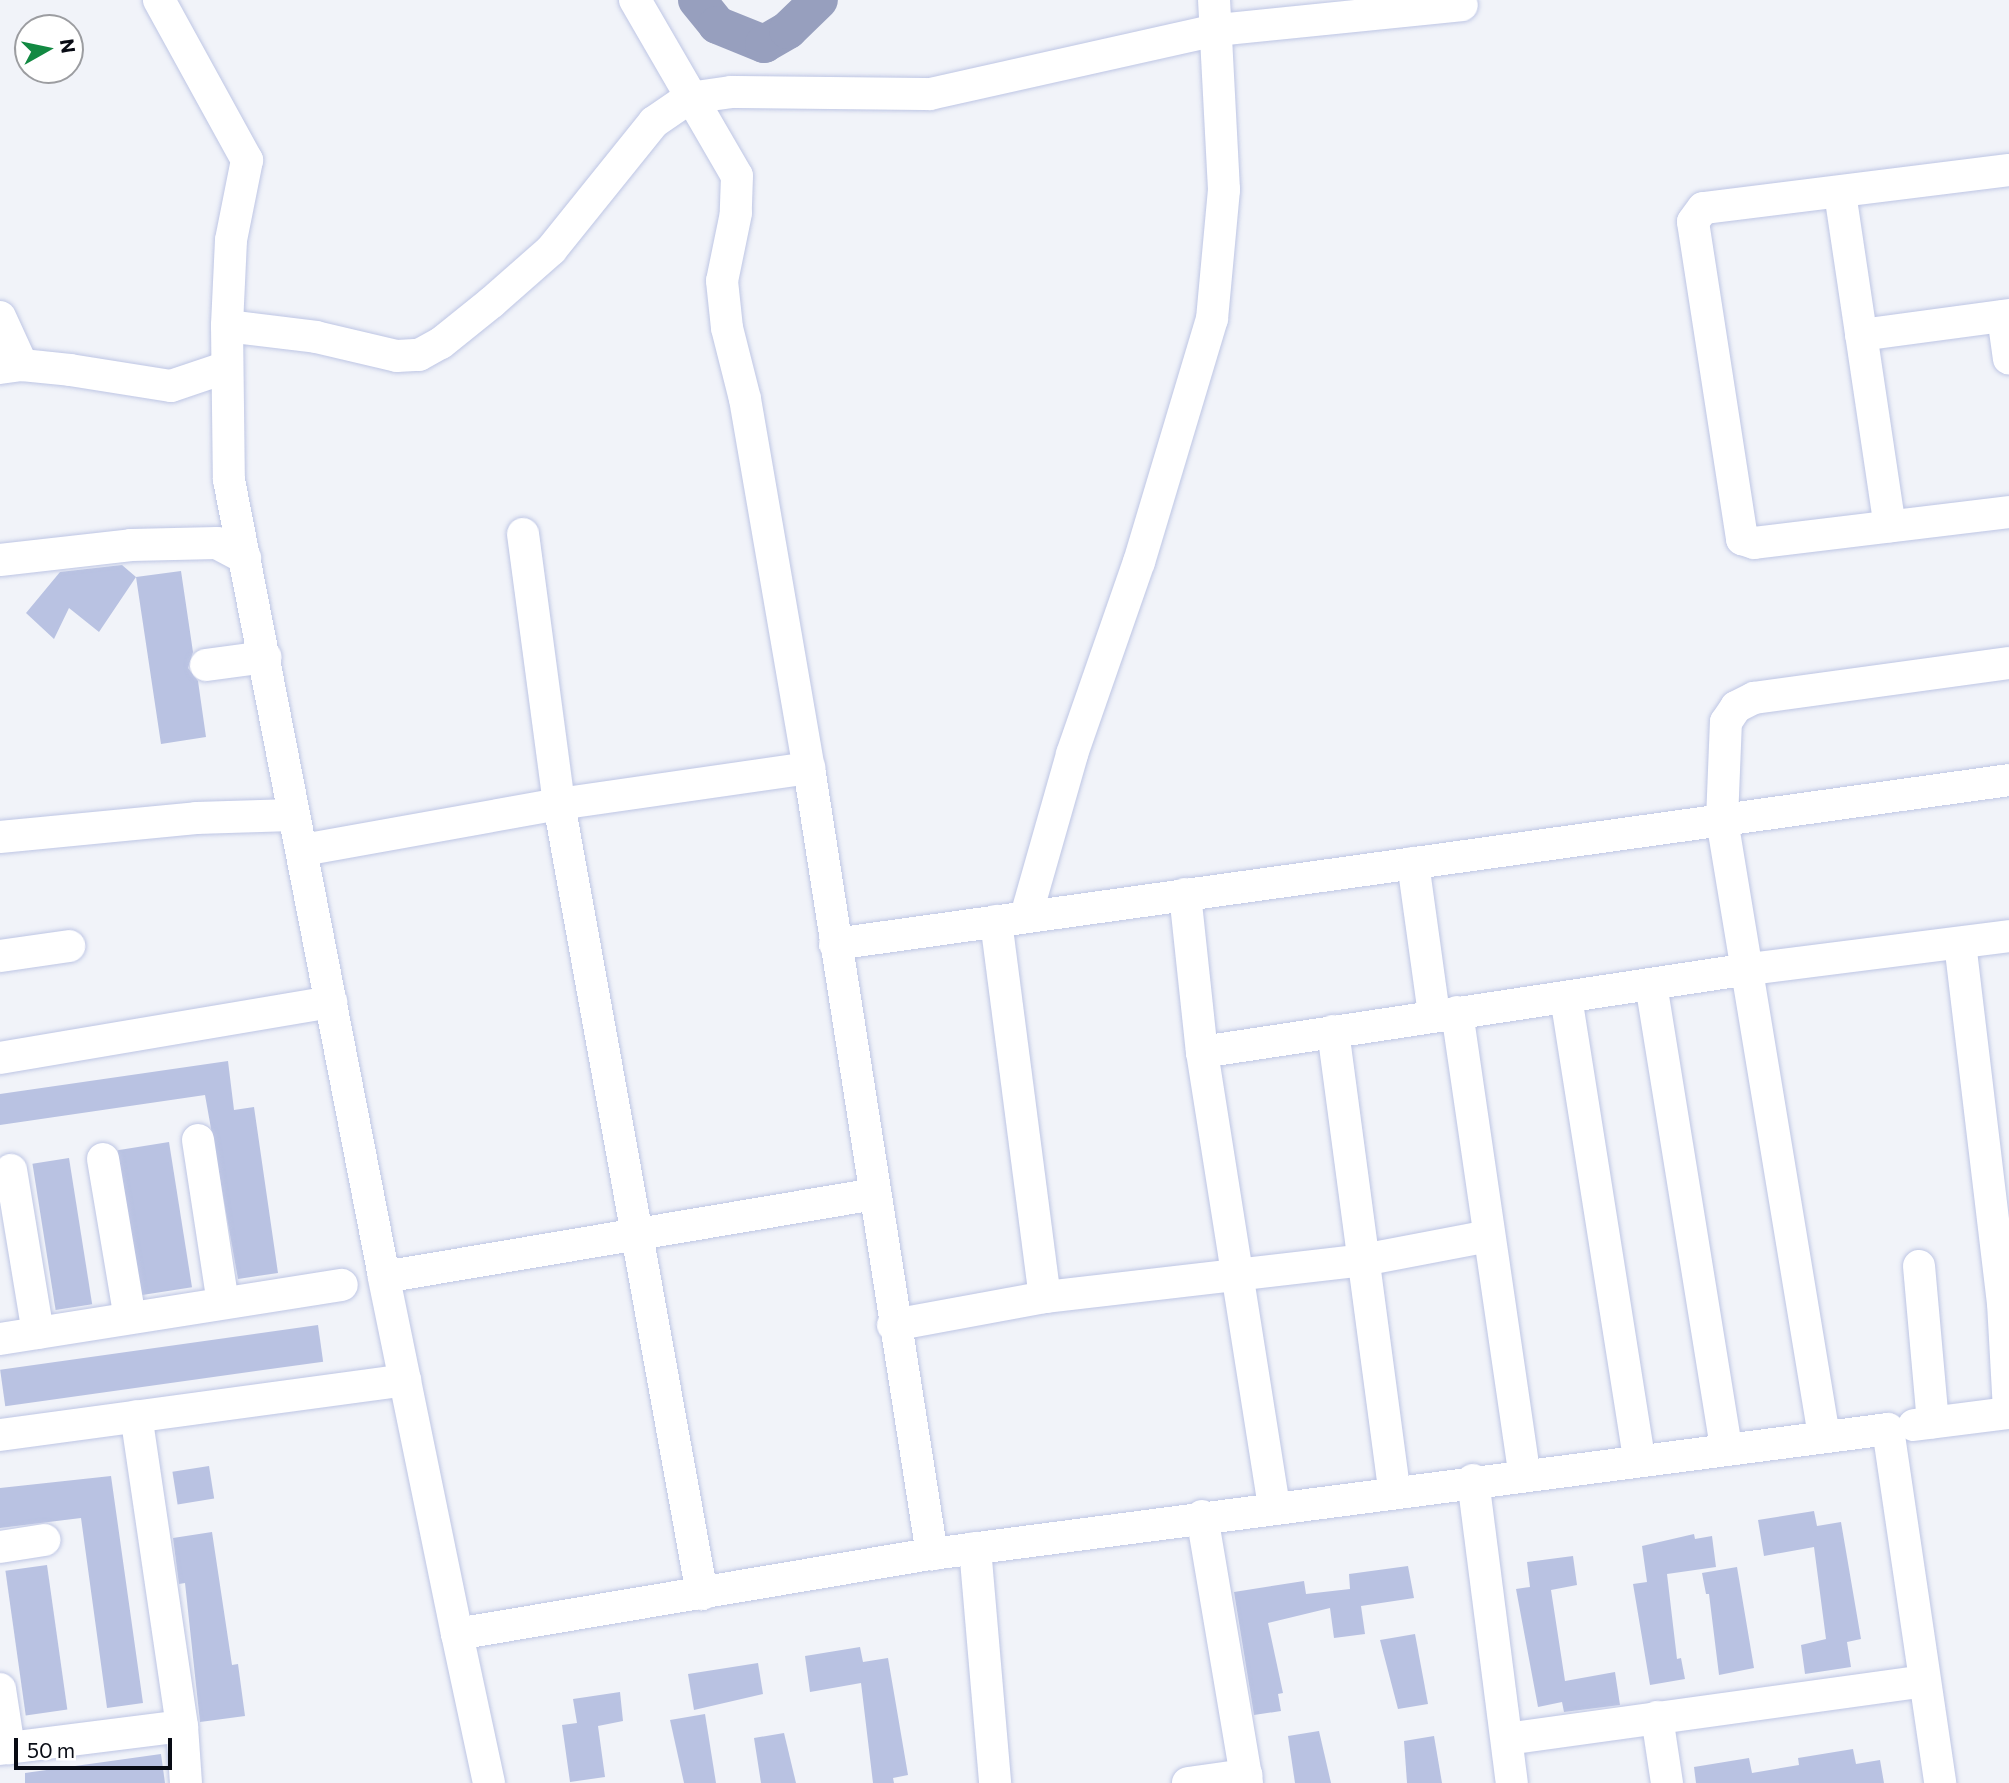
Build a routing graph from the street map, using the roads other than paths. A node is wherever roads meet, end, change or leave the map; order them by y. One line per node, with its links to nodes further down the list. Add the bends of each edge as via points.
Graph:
1 (159, 0): 10 (street, via 247,160 231,240)
2 (635, 0): 5 (street)
3 (1462, 5): 4 (street)
4 (1216, 15): 5 (street, via 930,94 731,92); 32 (street, via 1224,190 1212,320 1139,562)
5 (689, 98): 10 (street, via 654,122 551,250 441,343 419,355 397,356 316,337); 23 (street, via 737,176 738,198 723,295)
6 (2009, 170): 7 (street)
7 (1840, 193): 11 (street); 16 (street, via 1703,208 1693,222 1739,532 1754,542)
8 (2006, 315): 11 (street); 12 (street)
9 (0, 317): 13 (street)
10 (227, 326): 14 (street)
11 (1861, 335): 16 (street)
12 (2009, 359)
13 (11, 367): 14 (street, via 171,386)
14 (227, 367): 18 (street, via 229,480)
15 (2009, 512): 16 (street)
16 (1890, 526)
17 (523, 534): 25 (street)
18 (245, 558): 19 (street, via 217,543 131,545); 20 (street)
19 (0, 560)
20 (265, 657): 22 (street); 26 (street)
21 (2009, 663): 27 (street, via 1754,698 1736,707 1726,723)
22 (206, 664)
23 (810, 768): 25 (street); 35 (street)
24 (2009, 780): 27 (street)
25 (559, 804): 29 (street); 50 (street)
26 (293, 815): 28 (street, via 196,818); 29 (street)
27 (1722, 820): 30 (street); 38 (street)
28 (0, 837)
29 (303, 850): 41 (street)
30 (1413, 863): 31 (street); 42 (street)
31 (1185, 894): 32 (street); 44 (street)
32 (1011, 919): 35 (street); 57 (street)
33 (2009, 936): 34 (street)
34 (1960, 943): 38 (street); 59 (street)
35 (835, 944): 49 (street)
36 (69, 946): 37 (street)
37 (0, 956)
38 (1749, 969): 39 (street); 70 (street)
39 (1651, 984): 40 (street); 71 (street)
40 (1566, 996): 42 (street); 72 (street)
41 (331, 1002): 45 (street); 55 (street)
42 (1446, 1014): 43 (street); 51 (street)
43 (1333, 1031): 44 (street); 52 (street)
44 (1202, 1052): 54 (street)
45 (0, 1058)
46 (198, 1140): 58 (street)
47 (103, 1158): 60 (street)
48 (11, 1170): 62 (street)
49 (873, 1194): 50 (street); 61 (street)
50 (634, 1234): 55 (street); 82 (street)
51 (1489, 1236): 52 (street); 73 (street)
52 (1363, 1260): 54 (street); 75 (street)
53 (1919, 1266): 67 (street)
54 (1237, 1274): 57 (street); 76 (street)
55 (384, 1277): 64 (street)
56 (342, 1285): 58 (street)
57 (1045, 1297): 61 (street)
58 (223, 1303): 60 (street)
59 (2006, 1303): 65 (street)
60 (130, 1318): 62 (street)
61 (893, 1325): 81 (street)
62 (38, 1333): 63 (street)
63 (0, 1339)
64 (405, 1380): 66 (street); 83 (street)
65 (2009, 1411): 67 (street)
66 (136, 1416): 69 (street); 87 (street)
67 (1933, 1422): 68 (street)
68 (1888, 1429): 70 (street); 84 (street)
69 (0, 1435)
70 (1824, 1436): 71 (street)
71 (1726, 1449): 72 (street)
72 (1639, 1460): 73 (street)
73 (1524, 1474): 74 (street)
74 (1473, 1480): 75 (street); 88 (street)
75 (1394, 1490): 76 (street)
76 (1274, 1507): 77 (street)
77 (1202, 1516): 80 (street); 90 (street)
78 (44, 1540): 79 (street)
79 (0, 1546)
80 (975, 1548): 81 (street); 93 (street)
81 (932, 1554): 82 (street)
82 (702, 1594): 83 (street)
83 (457, 1634): 92 (street)
84 (1923, 1681): 86 (street); 97 (street)
85 (0, 1689): 89 (street)
86 (1657, 1717): 88 (street); 96 (street)
87 (182, 1726): 89 (street); 91 (street)
88 (1507, 1740): 95 (street)
89 (5, 1749)
90 (1246, 1779): 94 (street)
91 (186, 1783)
92 (489, 1783)
93 (995, 1783)
94 (1188, 1783)
95 (1512, 1783)
96 (1667, 1783)
97 (1940, 1783)

